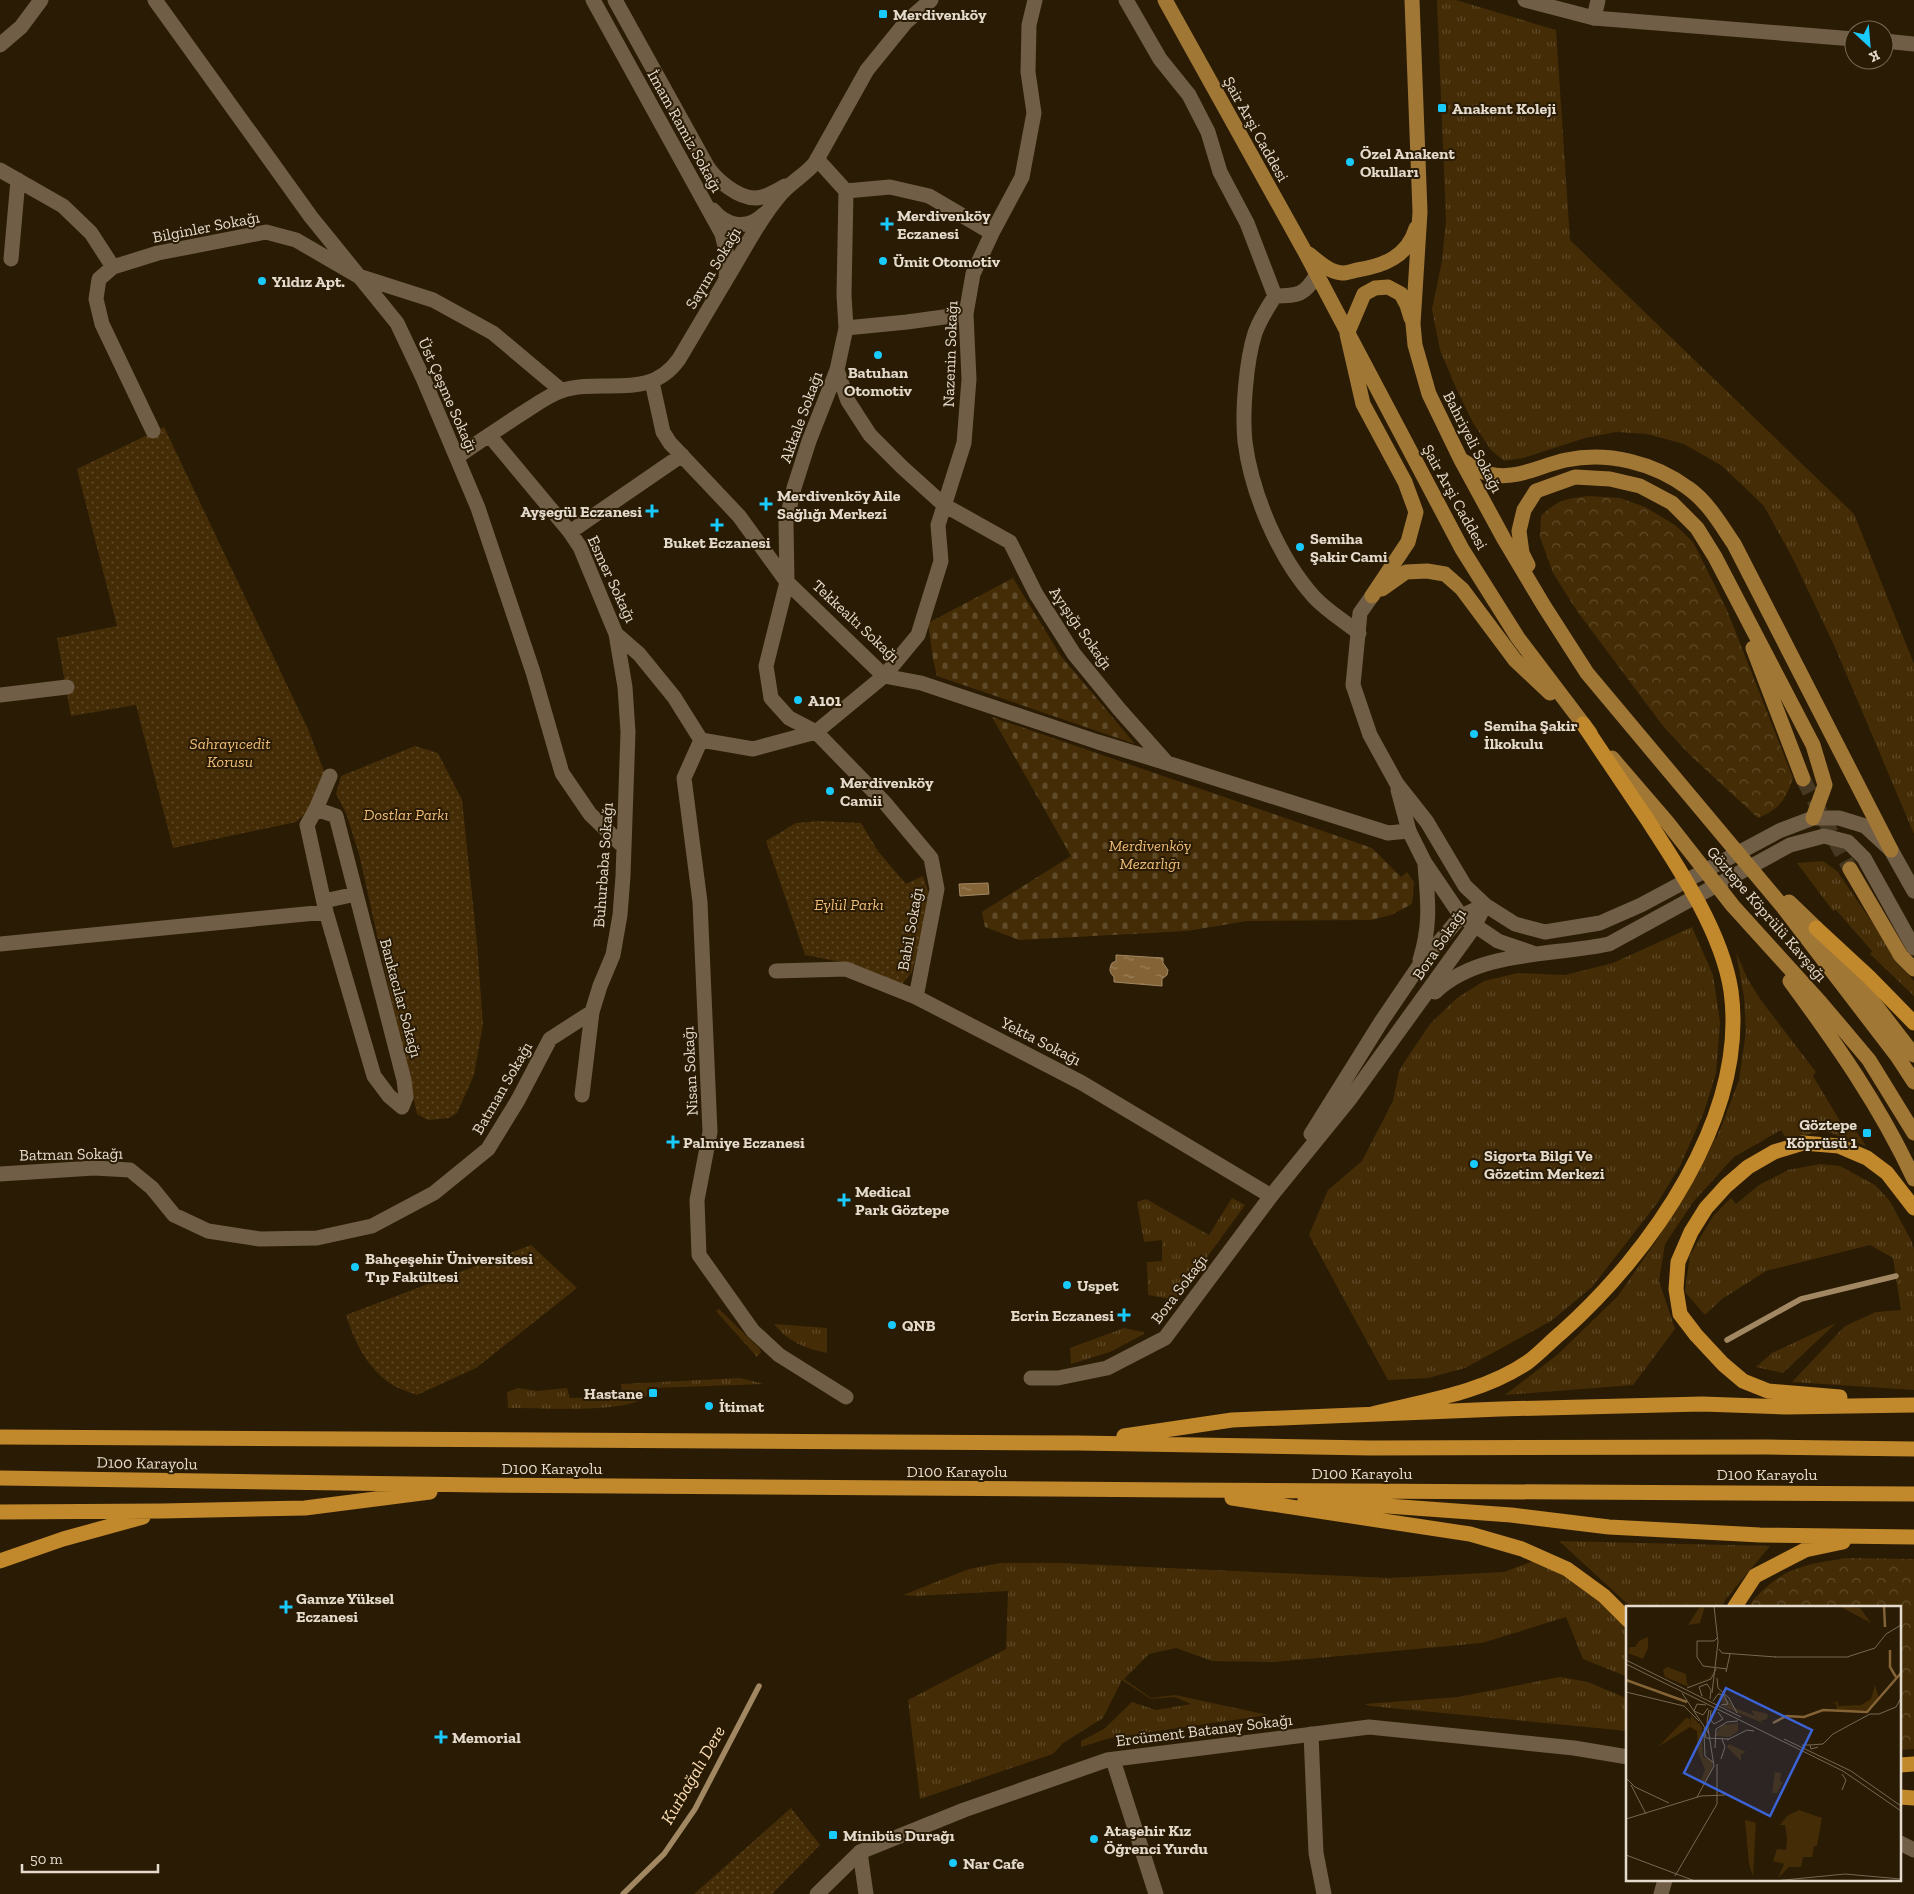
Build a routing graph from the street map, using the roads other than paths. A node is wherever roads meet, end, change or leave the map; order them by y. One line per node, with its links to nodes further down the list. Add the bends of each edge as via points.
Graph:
1 (41, 0): 16 (street, via 21,27)
2 (155, 0): 30 (street, Üst Çeşme Sokağı, via 311,218)
3 (593, 0): 22 (street, İmam Ramiz Sokağı)
4 (615, 0): 20 (street, İmam Ramiz Sokağı, via 717,179 738,193 756,198 772,194)
5 (931, 0): 17 (street, Sayım Sokağı, via 906,22 867,70)
6 (1035, 0): 25 (street, Nazenin Sokağı, via 1029,25 1028,72 1034,113 1022,176)
7 (1126, 0): 32 (street, via 1160,59 1189,95 1208,132 1220,172 1247,223)
8 (1412, 0): 24 (main road, Bahriyeli Sokağı)
9 (1525, 0): 12 (street)
10 (1598, 0): 12 (street)
11 (1166, 1): 26 (main road, Şair Arşi Caddesi)
12 (1594, 18): 13 (street)
13 (1844, 38)
14 (1894, 42): 15 (street)
15 (1914, 44)
16 (0, 45)
17 (817, 160): 20 (street, Sayım Sokağı); 21 (street)
18 (0, 170): 19 (street)
19 (18, 180): 27 (street); 28 (street, via 63,206 91,233)
20 (797, 180): 23 (street, Sayım Sokağı)
21 (846, 191): 25 (street, via 890,187 929,196); 35 (street, Akkale Sokağı)
22 (701, 196): 23 (street, via 721,218 735,225 757,220); 31 (street, İmam Ramiz Sokağı, via 726,247 728,265)
23 (769, 209): 31 (street, Sayım Sokağı)
24 (1420, 212): 26 (main road, via 1412,240 1395,259 1368,268 1342,273 1326,268); 34 (main road, Bahriyeli Sokağı)
25 (992, 233): 33 (street, Nazenin Sokağı, via 973,274)
26 (1304, 250): 29 (main road, Şair Arşi Caddesi)
27 (11, 259)
28 (113, 267): 30 (street, Bilginler Sokağı, via 158,253 266,232 296,240); 40 (street, via 99,279 96,299 102,324)
29 (1317, 274): 32 (street, via 1309,288 1294,296); 36 (main road, Şair Arşi Caddesi)
30 (358, 276): 39 (street, via 433,300 493,332); 43 (street, Üst Çeşme Sokağı, via 396,323)
31 (724, 283): 38 (street, Sayım Sokağı, via 675,365)
32 (1275, 296): 51 (street, via 1263,315 1250,354 1245,411 1249,462 1267,519 1287,561 1316,598)
33 (966, 314): 35 (street); 45 (street, Nazenin Sokağı, via 970,379 964,443)
34 (1413, 324): 36 (main road, via 1401,294 1388,287 1375,288 1364,294); 44 (main road, Bahriyeli Sokağı, via 1415,345 1429,394)
35 (846, 328): 37 (street, Akkale Sokağı)
36 (1347, 334): 49 (main road, via 1363,404 1405,482 1416,512 1408,542); 56 (main road, Şair Arşi Caddesi, via 1462,549 1518,638)
37 (836, 370): 45 (street, Ayışığı Sokağı, via 848,401 870,435); 48 (street, Akkale Sokağı, via 794,488 786,523)
38 (652, 382): 39 (street, Sayım Sokağı); 42 (street, Tekkealtı Sokağı, via 663,432)
39 (562, 391): 41 (street, Sayım Sokağı)
40 (153, 431)
41 (489, 435): 43 (street, Sayım Sokağı); 46 (street, Esmer Sokağı)
42 (682, 455): 46 (street); 48 (street, Tekkealtı Sokağı, via 738,516)
43 (457, 457): 67 (street, Üst Çeşme Sokağı, via 478,508 533,672 562,772 590,814)
44 (1461, 460): 50 (main road, Bahriyeli Sokağı); 68 (main road, via 1487,474 1500,476 1526,473 1567,460 1609,457 1652,467 1689,488 1712,512 1734,544)
45 (944, 505): 53 (street, Nazenin Sokağı, via 938,525 941,561 918,635); 59 (street, Ayışığı Sokağı, via 1010,542 1036,594 1074,654)
46 (570, 532): 52 (street, Esmer Sokağı)
47 (1715, 556): 50 (main road, via 1696,528 1672,504 1640,486 1610,479 1575,477 1536,491 1524,510 1519,531 1522,553); 61 (main road); 64 (main road, via 1813,745 1825,785)
48 (787, 582): 53 (street, Tekkealtı Sokağı); 57 (street, Akkale Sokağı, via 766,666 771,698 789,718)
49 (1372, 596): 51 (street, via 1360,613); 56 (main road, via 1406,572 1445,574 1462,589 1515,660)
50 (1544, 606): 65 (main road, Bahriyeli Sokağı, via 1587,672)
51 (1359, 633): 62 (street, via 1353,685 1370,735)
52 (616, 634): 58 (street, Esmer Sokağı, via 639,654 674,697); 67 (street, Buhurbaba Sokağı, via 628,732)
53 (884, 676): 57 (street, Nazenin Sokağı); 59 (street, Tekkealtı Sokağı, via 921,683)
54 (67, 687): 55 (street)
55 (0, 695)
56 (1583, 724): 75 (main road, Göztepe Köprülü Kavşağı); 100 (highway, via 1694,894 1718,945 1731,990 1732,1035 1724,1084 1712,1122 1666,1214 1598,1299 1528,1362 1489,1383)
57 (816, 732): 58 (street, via 753,749); 85 (street, Babil Sokağı, via 886,803 931,858 937,889)
58 (701, 740): 98 (street, Nisan Sokağı, via 684,778 700,902 710,1132 697,1200 699,1255 753,1332 779,1355)
59 (1167, 763): 66 (street, via 1388,833)
60 (330, 776): 63 (street)
61 (1803, 778)
62 (1397, 784): 66 (street); 73 (street, via 1427,822 1465,886)
63 (316, 809): 72 (street, Bankacılar Sokağı, via 336,816); 74 (street, Bankacılar Sokağı, via 308,825)
64 (1813, 818): 68 (street, via 1839,818 1865,826); 73 (street, via 1779,831 1641,905 1600,923 1544,932 1516,924)
65 (1716, 828): 78 (main road); 90 (main road, Göztepe Köprülü Kavşağı, via 1783,907)
66 (1409, 830): 69 (street)
67 (624, 847): 86 (street, Buhurbaba Sokağı, via 620,915 613,955)
68 (1891, 850): 71 (street)
69 (1425, 863): 76 (street); 82 (street, via 1429,908 1427,937)
70 (1850, 869): 83 (main road, via 1901,956)
71 (1914, 891)
72 (356, 894): 74 (street); 74 (street, Bankacılar Sokağı, via 404,1080 406,1097 402,1107 374,1076)
73 (1485, 905): 76 (street, Bora Sokağı); 77 (street, Bora Sokağı)
74 (325, 906): 79 (street)
75 (1733, 906): 92 (main road, Göztepe Köprülü Kavşağı, via 1869,1060); 94 (main road, via 1838,1046)
76 (1461, 916): 77 (street); 82 (street, Bora Sokağı)
77 (1474, 927): 81 (street, via 1498,941); 87 (street, Bora Sokağı)
78 (1816, 928): 88 (highway); 89 (main road)
79 (0, 944)
80 (1914, 948): 81 (street, via 1864,858 1848,842 1824,836 1790,845 1609,944)
81 (1538, 954): 87 (street, via 1476,967 1447,980)
82 (1419, 966): 95 (street, Bora Sokağı)
83 (1914, 969)
84 (776, 971): 85 (street, Yekta Sokağı, via 846,970)
85 (916, 997): 95 (street, Yekta Sokağı, via 1082,1082)
86 (592, 1012): 91 (street, Buhurbaba Sokağı); 93 (street, Batman Sokağı, via 550,1039 488,1149 434,1192 372,1226 317,1238 260,1239 208,1231 174,1215 152,1188 130,1170 94,1168)
87 (1412, 1014): 95 (street, Bora Sokağı, via 1349,1100)
88 (1914, 1023)
89 (1914, 1055)
90 (1914, 1082)
91 (582, 1095)
92 (1914, 1133)
93 (0, 1174)
94 (1914, 1179)
95 (1271, 1196): 97 (street, Bora Sokağı, via 1164,1338 1107,1368 1058,1378)
96 (1914, 1208): 99 (highway, via 1887,1173 1867,1158 1839,1146 1803,1143 1774,1152 1748,1167 1706,1208 1678,1262 1676,1289 1680,1314 1696,1336 1743,1381 1768,1391)
97 (1031, 1378)
98 (846, 1397)
99 (1911, 1405): 100 (highway, via 1786,1407 1702,1404)
100 (1372, 1414): 102 (highway, via 1232,1420)
101 (0, 1437): 102 (highway, D100 Karayolu)
102 (1078, 1442): 103 (highway, D100 Karayolu, via 1370,1448)
103 (1914, 1449)
104 (0, 1478): 105 (highway, D100 Karayolu)
105 (484, 1485): 106 (highway, D100 Karayolu); 109 (highway, via 305,1508)
106 (1181, 1490): 107 (highway, D100 Karayolu); 110 (highway, via 1511,1515 1609,1527 1760,1535); 114 (highway, via 1470,1534 1522,1549 1567,1569 1604,1596)
107 (1914, 1494)
108 (0, 1512): 109 (highway)
109 (162, 1512): 112 (highway, via 63,1539)
110 (1876, 1536): 111 (highway); 113 (highway, via 1805,1550 1778,1562 1755,1576)
111 (1914, 1537)
112 (0, 1561)
113 (1735, 1606)
114 (1626, 1618)
115 (1312, 1734): 116 (street, Ercüment Batanay Sokağı, via 1369,1727 1574,1748); 117 (street, Ercüment Batanay Sokağı); 124 (street, via 1316,1853)
116 (1626, 1757)
117 (1113, 1760): 120 (street, Ercüment Batanay Sokağı, via 964,1810); 123 (street)
118 (1902, 1844): 119 (street)
119 (1914, 1850)
120 (860, 1852): 121 (street, Ercüment Batanay Sokağı); 122 (street)
121 (817, 1894)
122 (866, 1894)
123 (1156, 1894)
124 (1324, 1894)

